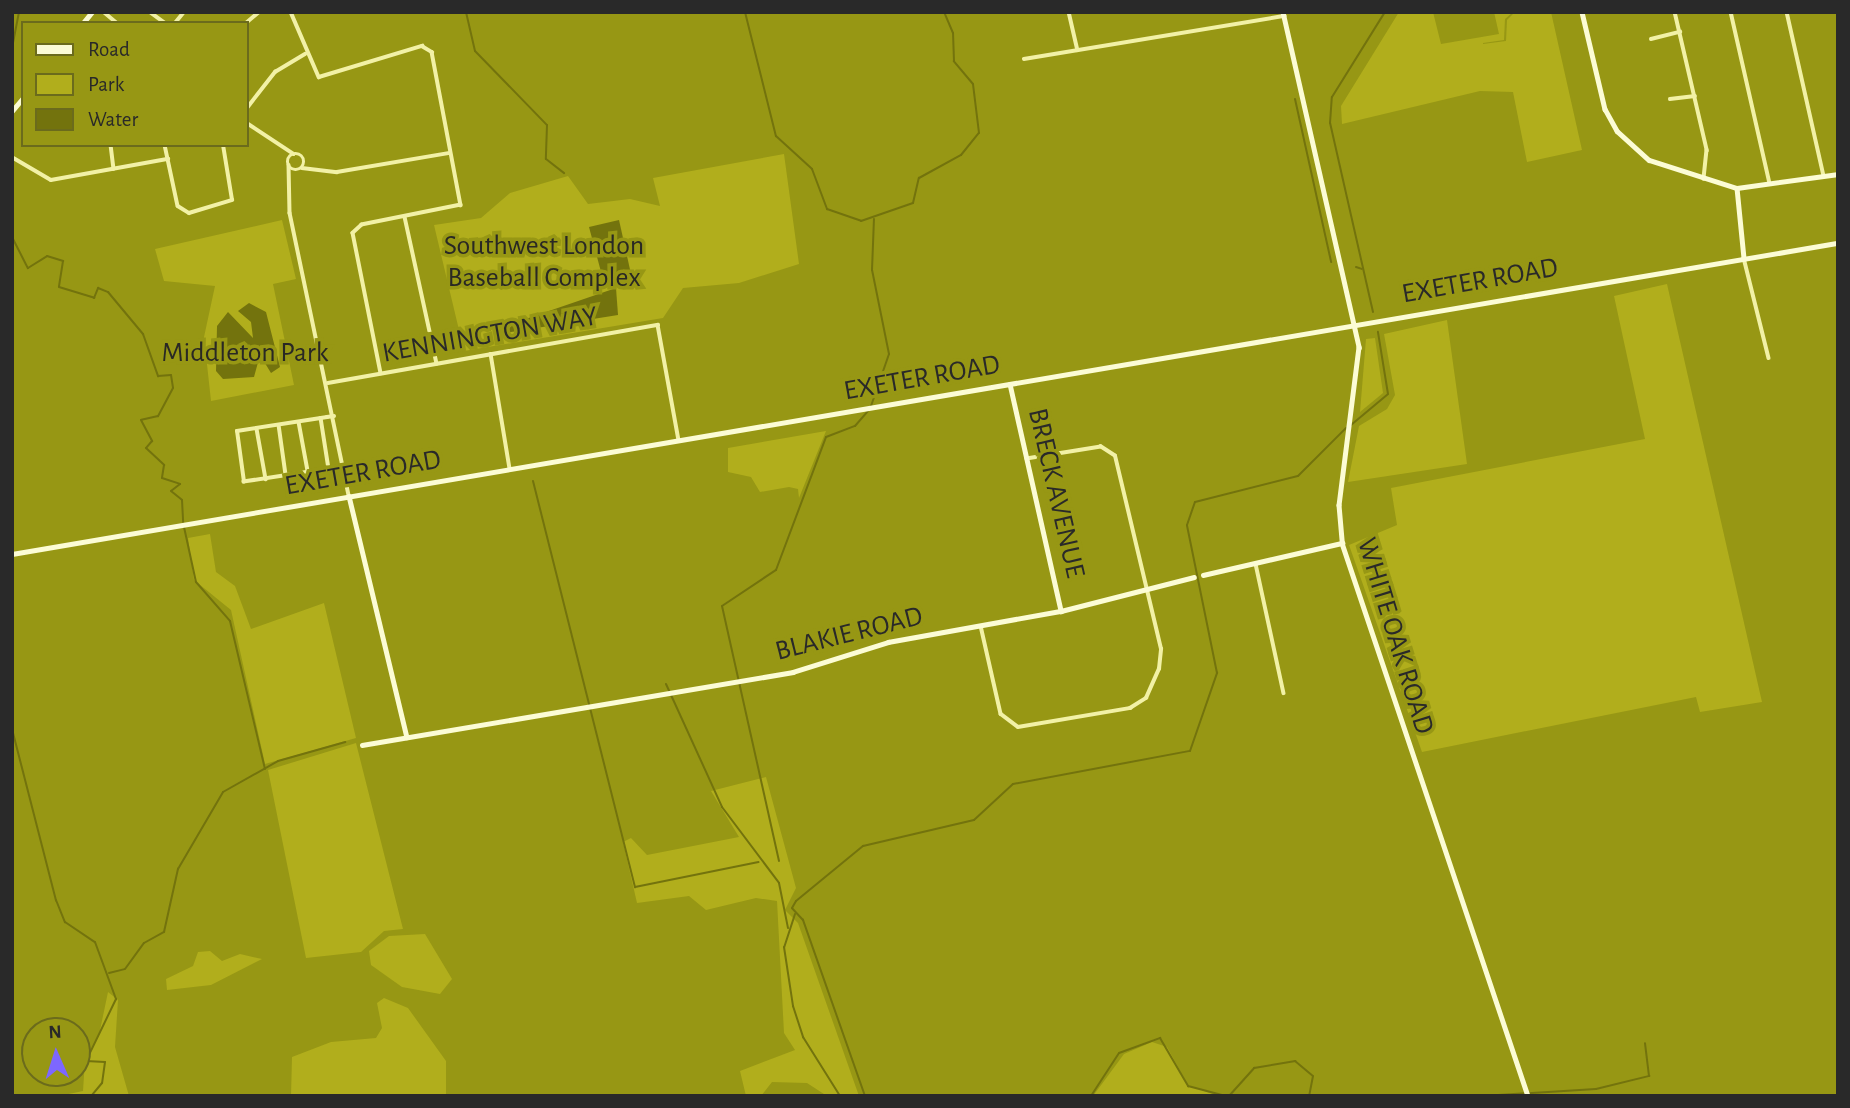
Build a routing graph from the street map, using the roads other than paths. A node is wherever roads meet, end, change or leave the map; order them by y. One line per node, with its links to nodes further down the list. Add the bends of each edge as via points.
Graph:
1 (291, 12): 11 (street)
2 (1069, 12): 10 (street)
3 (1582, 12): 33 (street, via 1617,131 1649,160)
4 (1675, 12): 8 (street)
5 (1731, 12): 34 (street)
6 (1787, 12): 32 (street)
7 (1283, 14): 10 (street); 39 (street, WHITE OAK ROAD)
8 (1680, 32): 9 (street); 13 (street)
9 (1651, 39)
10 (1078, 50): 12 (street)
11 (305, 54): 15 (street, via 275,72); 21 (street, via 319,77 426,46)
12 (1024, 59)
13 (1695, 96): 14 (street); 33 (street, via 1707,150)
14 (1670, 99)
15 (248, 107)
16 (248, 124): 20 (street)
17 (111, 147): 28 (street)
18 (165, 147): 24 (street)
19 (223, 147): 24 (street, via 233,193 226,205 183,211)
20 (282, 151): 22 (street); 26 (street)
21 (449, 153): 27 (street, via 337,172); 36 (street, via 461,205)
22 (294, 154): 25 (street); 26 (street)
23 (12, 157): 28 (street, via 51,180)
24 (168, 159): 28 (street)
25 (304, 160): 27 (street); 29 (street)
26 (288, 164): 29 (street); 31 (street)
27 (314, 168): 29 (street)
28 (114, 169)
29 (300, 169): 31 (street)
30 (1838, 174): 32 (street)
31 (290, 176): 44 (street, via 290,213)
32 (1824, 176): 34 (street)
33 (1704, 179): 35 (street)
34 (1770, 185): 35 (street)
35 (1737, 188): 38 (street)
36 (405, 217): 42 (street); 43 (street, via 352,233)
37 (1838, 243): 38 (street, EXETER ROAD)
38 (1744, 258): 39 (street, EXETER ROAD); 41 (street)
39 (1355, 324): 45 (street, EXETER ROAD); 58 (street, WHITE OAK ROAD, via 1360,373 1339,505)
40 (491, 354): 42 (street, KENNINGTON WAY); 51 (street, KENNINGTON WAY, via 658,325); 53 (street)
41 (1769, 358)
42 (437, 364): 43 (street, KENNINGTON WAY)
43 (381, 373): 44 (street, KENNINGTON WAY)
44 (328, 383): 46 (street)
45 (1010, 384): 51 (street, EXETER ROAD); 52 (street, BRECK AVENUE)
46 (334, 416): 47 (street); 57 (street)
47 (321, 418): 48 (street); 54 (street, via 329,469)
48 (299, 422): 49 (street); 54 (street)
49 (279, 425): 50 (street); 55 (street)
50 (257, 428): 56 (street); 56 (street, via 237,431 244,482)
51 (679, 440): 53 (street, EXETER ROAD)
52 (1027, 459): 63 (street, via 1101,447 1112,452); 64 (street, BRECK AVENUE)
53 (510, 469): 57 (street, EXETER ROAD)
54 (308, 472): 55 (street)
55 (286, 475): 56 (street)
56 (266, 479)
57 (349, 496): 59 (street, EXETER ROAD); 67 (street)
58 (1342, 543): 60 (street, BLAKIE ROAD); 69 (street, WHITE OAK ROAD)
59 (12, 554)
60 (1256, 564): 61 (street, BLAKIE ROAD); 66 (street)
61 (1203, 575): 62 (street, BLAKIE ROAD)
62 (1194, 577): 63 (street, BLAKIE ROAD)
63 (1147, 590): 64 (street, BLAKIE ROAD); 65 (street, via 1161,659 1146,698 1124,710 1012,725 1001,714)
64 (1061, 611): 65 (street, BLAKIE ROAD)
65 (981, 626): 67 (street, BLAKIE ROAD, via 888,642 793,672)
66 (1284, 693)
67 (407, 737): 68 (street, BLAKIE ROAD)
68 (362, 745)
69 (1528, 1096)

